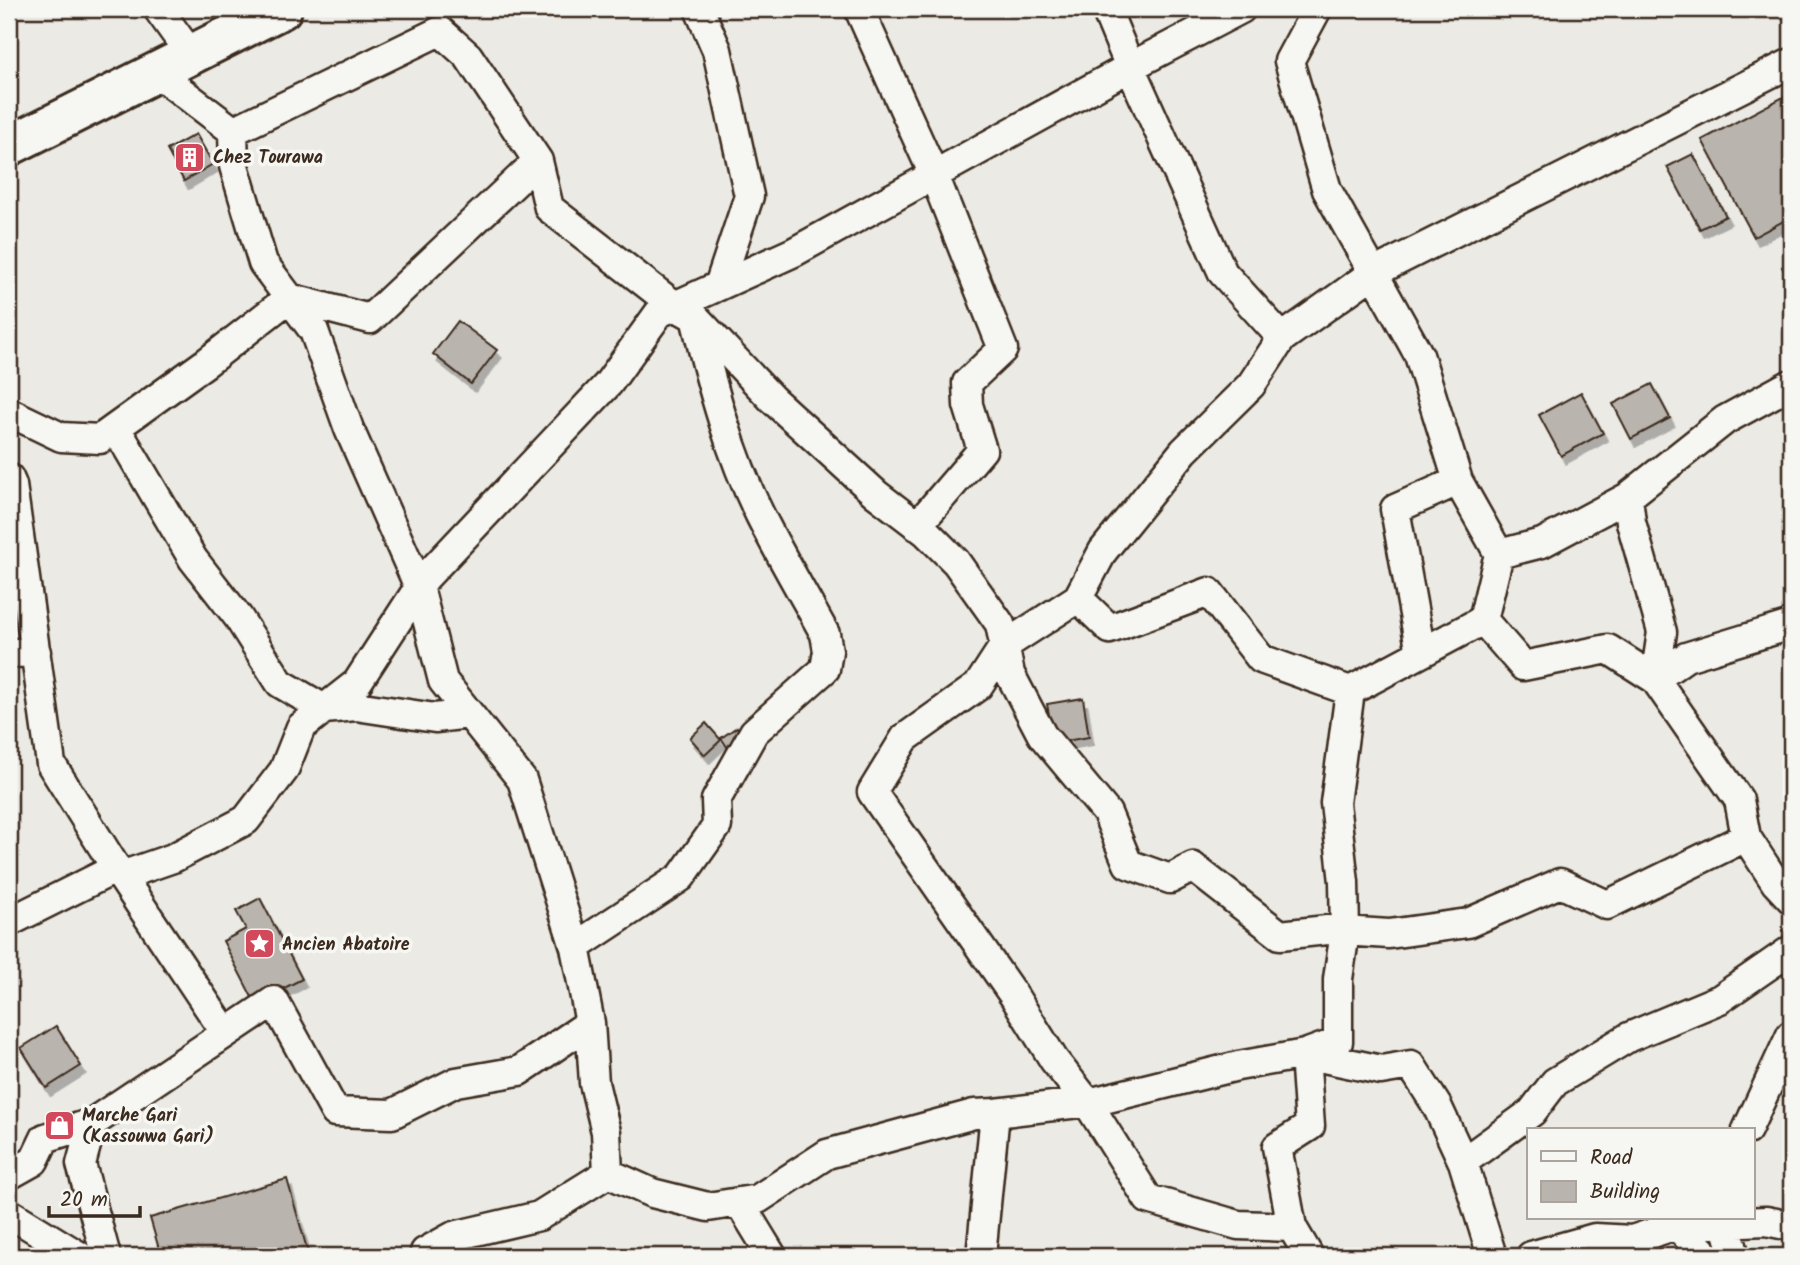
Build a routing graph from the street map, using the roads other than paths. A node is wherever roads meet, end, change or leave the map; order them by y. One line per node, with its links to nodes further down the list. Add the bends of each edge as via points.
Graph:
1 (158, 9): 8 (street)
2 (282, 9): 8 (main road)
3 (699, 9): 17 (street, via 717,50 749,196)
4 (859, 9): 15 (street)
5 (1106, 9): 10 (street)
6 (1241, 9): 10 (street)
7 (1317, 9): 16 (street, via 1289,61 1327,190)
8 (191, 55): 11 (main road)
9 (1791, 63): 16 (street)
10 (1130, 67): 15 (street); 20 (street, via 1223,273)
11 (156, 72): 12 (street); 13 (main road)
12 (233, 131): 14 (street, via 440,31 468,56); 18 (street, via 234,166 263,263)
13 (9, 146)
14 (538, 161): 18 (street, via 370,319); 19 (street, via 549,208)
15 (934, 175): 17 (street, via 794,253); 27 (street, via 1003,349 967,383 968,405 982,450)
16 (1373, 273): 20 (street); 25 (street, via 1419,355)
17 (719, 286): 19 (street)
18 (289, 298): 23 (street); 29 (street, via 314,331 349,429)
19 (685, 311): 27 (street, via 772,399); 29 (street, via 659,313 608,384); 45 (street, via 760,514 825,634 825,669 754,732 716,800 717,826 681,877)
20 (1282, 338): 30 (street, via 1251,385 1184,451 1103,551)
21 (1791, 384): 26 (street, via 1725,420)
22 (9, 412): 23 (street, via 61,437 100,439)
23 (116, 428): 38 (street, via 193,559 238,617 280,683)
24 (9, 478): 34 (street)
25 (1458, 481): 28 (street); 35 (street, via 1395,509)
26 (1628, 496): 28 (street, via 1542,543); 36 (street, via 1662,632)
27 (917, 526): 33 (street, via 956,562 1000,624)
28 (1499, 554): 31 (street)
29 (419, 587): 38 (street, via 357,683); 39 (street, via 443,681)
30 (1078, 598): 33 (street); 37 (street, via 1110,629 1209,592 1261,659)
31 (1483, 620): 35 (street); 36 (street, via 1523,666 1608,649)
32 (1791, 625): 36 (street, via 1686,657)
33 (1004, 646): 44 (street, via 1010,674 1042,735 1107,813 1128,864 1170,879 1192,867 1280,935); 51 (street, via 978,686 905,738 872,792 1054,1060)
34 (22, 653): 41 (street, via 51,764)
35 (1421, 653): 37 (street)
36 (1655, 679): 40 (street, via 1739,800)
37 (1350, 691): 44 (street, via 1335,803)
38 (324, 709): 39 (street, via 356,705 435,718); 41 (street, via 301,727 284,770 246,820 173,858)
39 (469, 714): 45 (street, via 522,780)
40 (1746, 837): 42 (street); 44 (street, via 1607,905 1559,883 1468,923 1389,934)
41 (119, 872): 43 (street); 48 (street)
42 (1791, 899)
43 (9, 922)
44 (1345, 932): 50 (street, via 1338,979 1338,1042)
45 (575, 947): 47 (street)
46 (1791, 950): 55 (street, via 1720,999 1629,1037 1555,1083 1532,1112)
47 (590, 1023): 48 (street, via 519,1070 456,1082 392,1114 335,1112 274,1001); 56 (street)
48 (225, 1032): 53 (street)
49 (1791, 1035): 54 (street)
50 (1305, 1054): 51 (street); 55 (street, via 1381,1070 1412,1065 1437,1105); 63 (street, via 1310,1126 1277,1147)
51 (1087, 1101): 52 (street); 63 (street, via 1149,1199 1238,1225)
52 (995, 1113): 58 (street, via 974,1114 827,1154 758,1199); 68 (street)
53 (92, 1123): 57 (street, via 45,1138 34,1161); 65 (street, via 81,1164)
54 (1748, 1128)
55 (1463, 1162): 70 (street)
56 (608, 1173): 58 (street, via 652,1193 708,1207); 66 (street, via 539,1216 454,1236 425,1252)
57 (9, 1175)
58 (739, 1202): 67 (street)
59 (9, 1213): 64 (street)
60 (1725, 1220): 61 (street); 62 (street); 73 (street)
61 (1676, 1225): 71 (street, via 1632,1240 1595,1238); 72 (street)
62 (1791, 1226)
63 (1292, 1227): 69 (street)
64 (79, 1256)
65 (106, 1256)
66 (427, 1256)
67 (772, 1256)
68 (981, 1256)
69 (1310, 1256)
70 (1492, 1256)
71 (1531, 1256)
72 (1707, 1256)
73 (1735, 1256)

